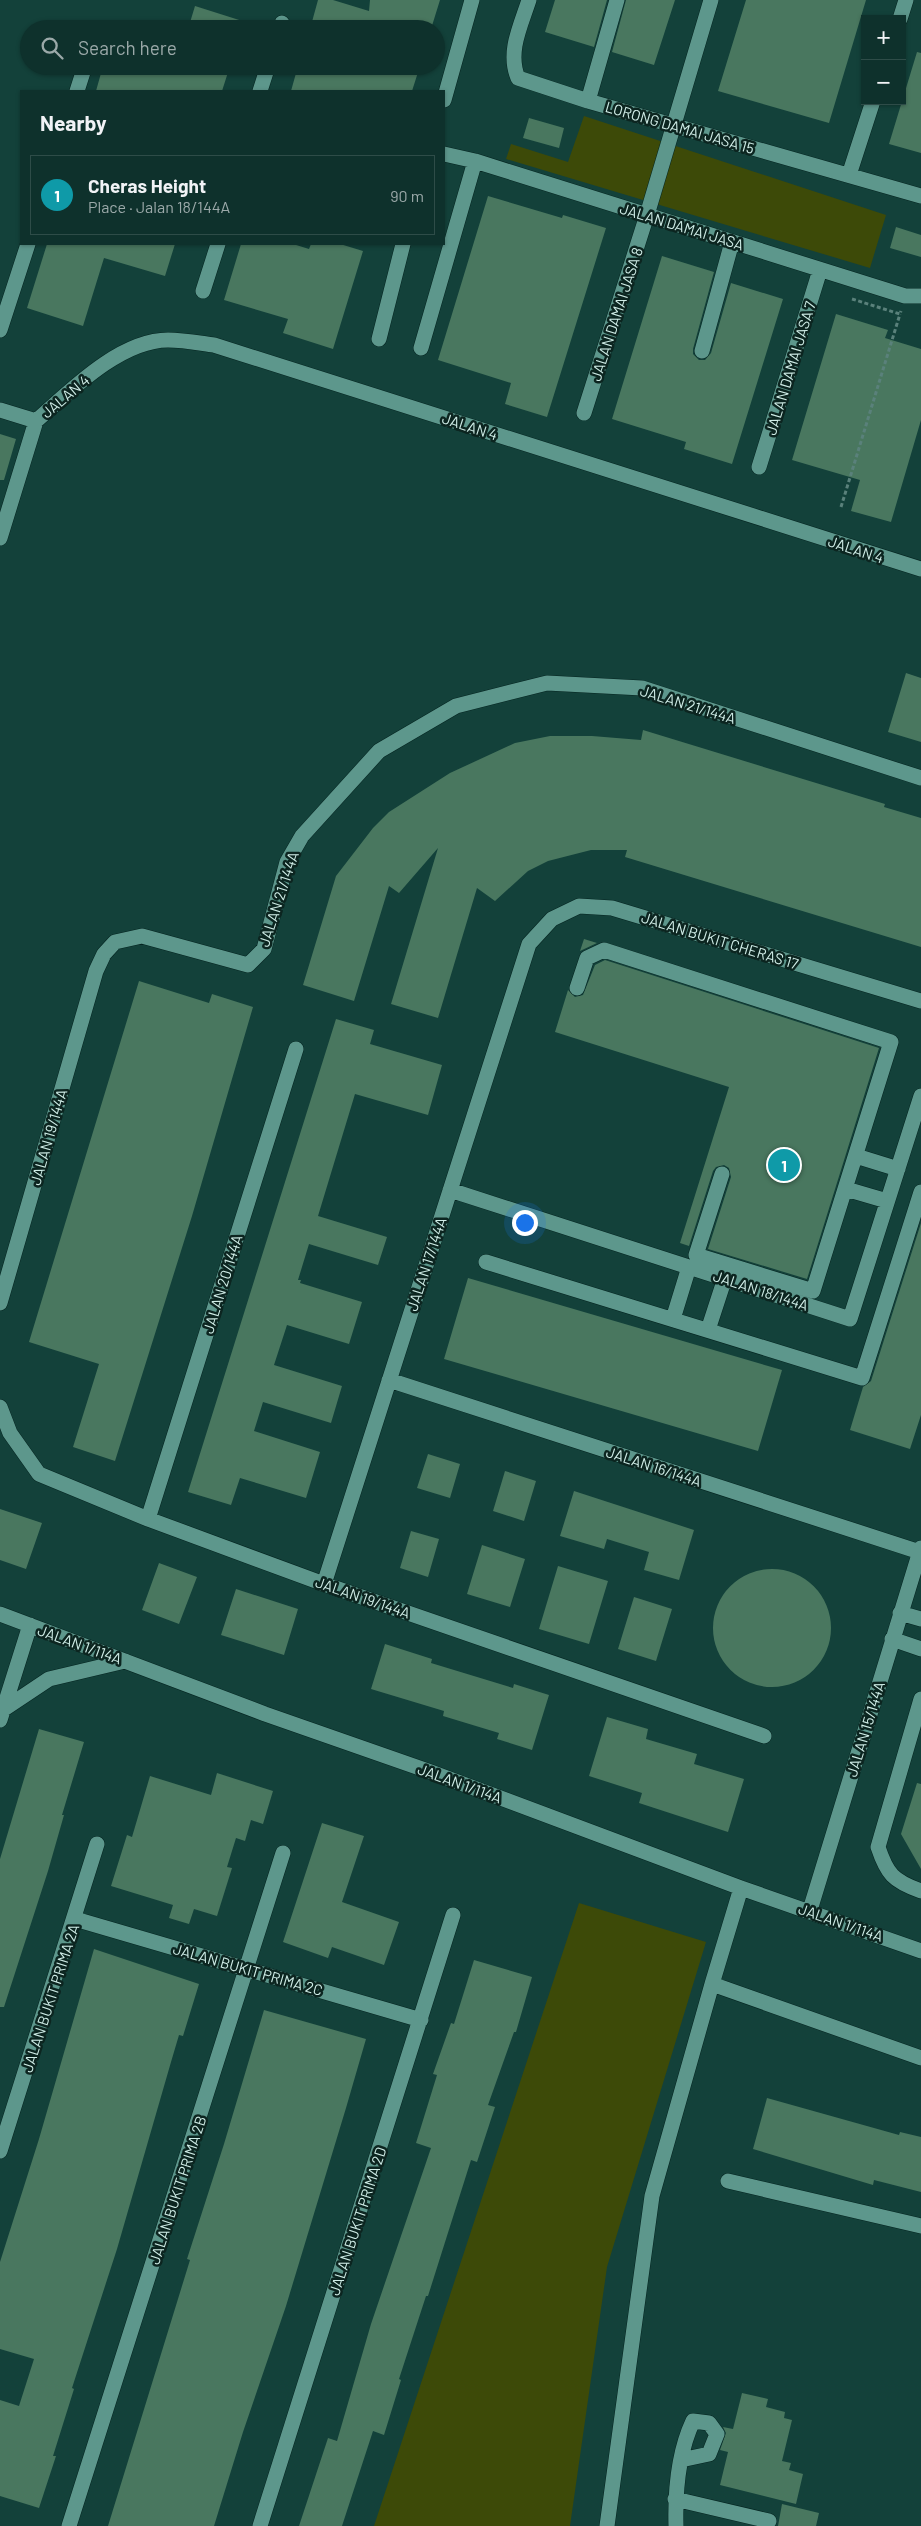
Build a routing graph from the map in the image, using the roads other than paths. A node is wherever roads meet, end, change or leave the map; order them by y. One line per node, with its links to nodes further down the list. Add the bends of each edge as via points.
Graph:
1 (472, 0): 11 (street)
2 (529, 0): 12 (street, LORONG DAMAI JASA 15, via 512,54 518,78)
3 (617, 0): 12 (street)
4 (711, 0): 14 (street, JALAN DAMAI JASA 8)
5 (906, 0): 6 (street)
6 (901, 15)
7 (82, 75): 9 (street)
8 (265, 75): 10 (street)
9 (77, 90)
10 (260, 90)
11 (445, 96)
12 (588, 101): 14 (street, LORONG DAMAI JASA 15)
13 (872, 105): 17 (street)
14 (674, 124): 17 (street, LORONG DAMAI JASA 15); 19 (street, JALAN DAMAI JASA 8)
15 (445, 154): 16 (street, JALAN DAMAI JASA)
16 (475, 161): 19 (street, JALAN DAMAI JASA); 29 (street)
17 (849, 175): 18 (street, LORONG DAMAI JASA 15)
18 (921, 196)
19 (647, 215): 20 (street, JALAN DAMAI JASA); 32 (street, JALAN DAMAI JASA 8)
20 (732, 242): 24 (street, JALAN DAMAI JASA); 30 (street)
21 (28, 245): 27 (street)
22 (218, 245): 25 (street)
23 (403, 245): 28 (street)
24 (820, 270): 26 (street, JALAN DAMAI JASA, via 906,296); 34 (street, JALAN DAMAI JASA 7)
25 (203, 291)
26 (921, 296)
27 (0, 330)
28 (379, 339)
29 (421, 348)
30 (702, 351)
31 (0, 410): 33 (street)
32 (584, 413)
33 (36, 421): 35 (street); 36 (street, JALAN 4, via 124,350 166,340 214,344)
34 (759, 467)
35 (0, 538)
36 (921, 569)
37 (921, 778): 39 (street, JALAN 21/144A, via 642,688 547,683 501,693 456,706 379,751 340,792 293,848 264,949)
38 (529, 944): 41 (street, JALAN BUKIT CHERAS 17, via 552,919 579,906 612,908); 48 (street, JALAN 17/144A)
39 (257, 959): 54 (street, JALAN 19/144A, via 248,965 142,936 115,942 104,954 96,971)
40 (576, 988): 44 (street, via 587,958 604,950 891,1042)
41 (921, 1001)
42 (296, 1048): 59 (street, JALAN 20/144A)
43 (921, 1096): 45 (street, JALAN 18/144A)
44 (856, 1156): 45 (street); 47 (street)
45 (898, 1169): 50 (street, JALAN 18/144A)
46 (722, 1174): 47 (street, via 696,1255 813,1291)
47 (846, 1189): 50 (street)
48 (450, 1190): 52 (street, JALAN 18/144A); 57 (street, JALAN 17/144A)
49 (921, 1192): 56 (street, via 862,1378)
50 (887, 1202): 53 (street, JALAN 18/144A, via 850,1319)
51 (486, 1262): 55 (street)
52 (689, 1267): 53 (street, JALAN 18/144A); 55 (street)
53 (724, 1278): 56 (street)
54 (0, 1303)
55 (673, 1319): 56 (street)
56 (708, 1330)
57 (389, 1380): 60 (street, JALAN 16/144A); 61 (street, JALAN 17/144A)
58 (0, 1407): 59 (street, JALAN 19/144A, via 10,1433 39,1474)
59 (148, 1519): 61 (street, JALAN 19/144A)
60 (920, 1550): 62 (street, JALAN 15/144A)
61 (324, 1584): 71 (street, JALAN 19/144A)
62 (900, 1613): 64 (street); 66 (street, JALAN 15/144A)
63 (0, 1614): 65 (street, JALAN 1/114A)
64 (921, 1619)
65 (30, 1625): 68 (street, JALAN 1/114A); 70 (street)
66 (892, 1639): 67 (street); 76 (street, JALAN 15/144A)
67 (921, 1649)
68 (124, 1661): 70 (street, via 50,1678); 74 (street, JALAN 1/114A)
69 (921, 1699): 75 (street, via 878,1847 886,1870 904,1885)
70 (1, 1709)
71 (764, 1736)
72 (97, 1844): 78 (street, JALAN BUKIT PRIMA 2A)
73 (283, 1853): 80 (street, JALAN BUKIT PRIMA 2B)
74 (741, 1888): 76 (street, JALAN 1/114A); 81 (street)
75 (921, 1891)
76 (810, 1910): 79 (street, JALAN 1/114A)
77 (453, 1915): 82 (street, JALAN BUKIT PRIMA 2D)
78 (75, 1919): 80 (street, JALAN BUKIT PRIMA 2C); 84 (street, JALAN BUKIT PRIMA 2A)
79 (921, 1950)
80 (248, 1970): 82 (street, JALAN BUKIT PRIMA 2C); 90 (street, JALAN BUKIT PRIMA 2B)
81 (712, 1984): 83 (street); 92 (street, via 652,2196)
82 (421, 2020): 91 (street, JALAN BUKIT PRIMA 2D)
83 (921, 2058)
84 (0, 2151)
85 (728, 2180): 86 (street)
86 (921, 2226)
87 (681, 2460): 88 (street)
88 (675, 2499): 89 (street); 93 (street)
89 (769, 2521)
90 (69, 2526)
91 (260, 2526)
92 (607, 2526)
93 (676, 2526)

